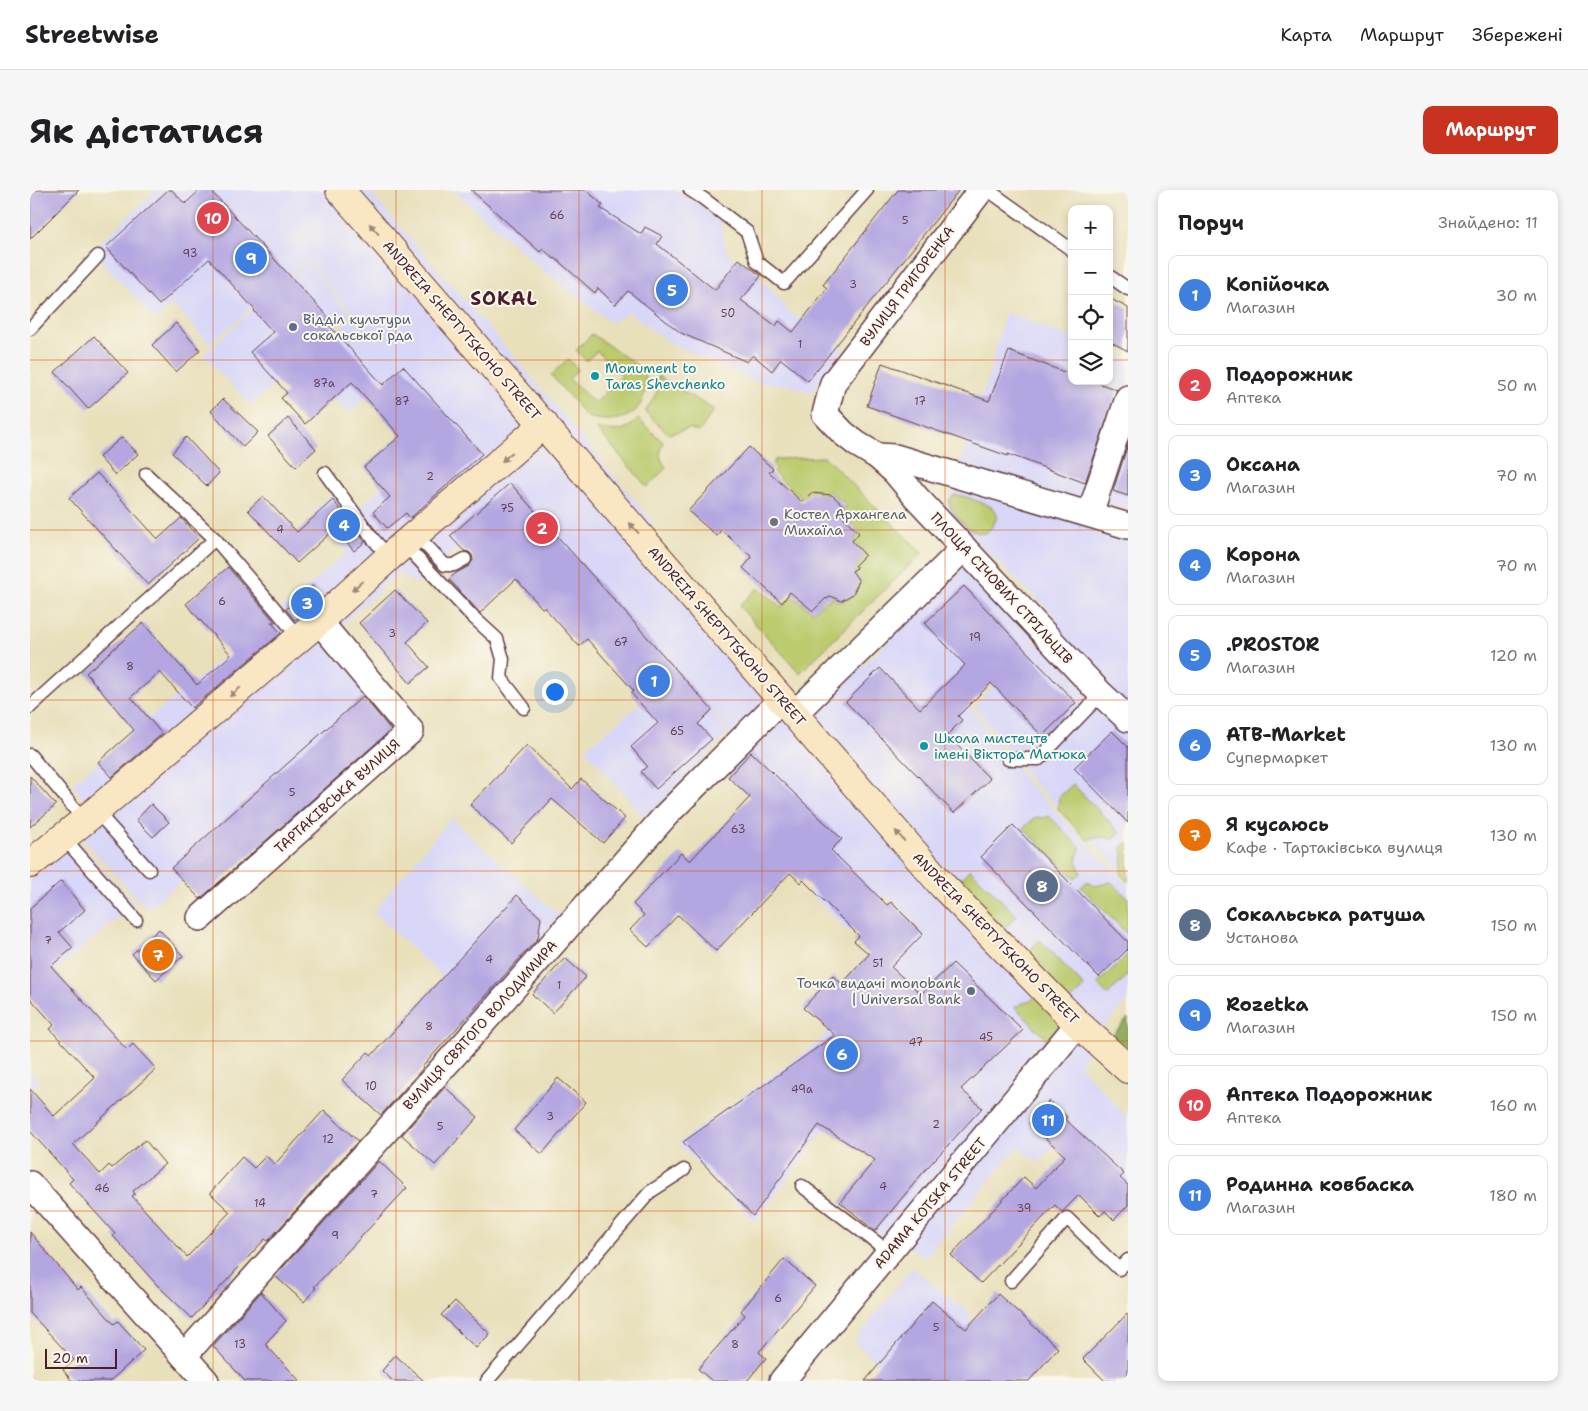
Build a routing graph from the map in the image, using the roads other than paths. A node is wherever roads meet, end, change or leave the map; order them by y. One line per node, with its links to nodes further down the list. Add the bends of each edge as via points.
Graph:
1 (340, 190): 13 (street, ANDREIA SHEPTYTSKOHO STREET, one-way to 1)
2 (690, 190): 3 (lane, via 747,232 757,262 784,283)
3 (866, 190)
4 (981, 190): 11 (street, ВУЛИЦЯ ГРИГОРЕНКА)
5 (988, 190): 6 (lane)
6 (1068, 247)
7 (98, 256): 10 (lane)
8 (1113, 279): 9 (lane)
9 (1128, 289)
10 (30, 329)
11 (834, 383): 14 (street, ПЛОЩА СІЧОВИХ СТРІЛЬЦІВ, via 825,414 843,433)
12 (1128, 398): 17 (street)
13 (544, 424): 20 (street, one-way to 20); 26 (street, ANDREIA SHEPTYTSKOHO STREET, one-way to 13)
14 (877, 456): 17 (street, ПЛОЩА СІЧОВИХ СТРІЛЬЦІВ, via 895,457); 21 (street, ПЛОЩА СІЧОВИХ СТРІЛЬЦІВ)
15 (325, 473): 20 (lane, via 374,540)
16 (146, 474): 19 (lane)
17 (1090, 514): 18 (street, ПЛОЩА СІЧОВИХ СТРІЛЬЦІВ)
18 (1128, 526)
19 (215, 539): 23 (lane, via 276,610); 25 (lane)
20 (403, 545): 22 (lane, via 445,565 454,565); 23 (street, one-way to 23); 27 (lane, via 497,639 503,659 501,678)
21 (964, 548): 24 (street, ПЛОЩА СІЧОВИХ СТРІЛЬЦІВ); 26 (street, ВУЛИЦЯ СВЯТОГО ВОЛОДИМИРА, via 820,687)
22 (465, 559)
23 (309, 629): 31 (street, one-way to 31); 35 (street, ТАРТАКІВСЬКА ВУЛИЦЯ, via 411,731)
24 (1101, 694): 28 (street, ПЛОЩА СІЧОВИХ СТРІЛЬЦІВ); 30 (lane, via 1039,759)
25 (30, 707)
26 (788, 707): 37 (street, ANDREIA SHEPTYTSKOHO STREET, one-way to 26, via 943,886); 45 (street, ВУЛИЦЯ СВЯТОГО ВОЛОДИМИРА, via 667,814)
27 (524, 708)
28 (1128, 719)
29 (30, 755): 31 (lane)
30 (1008, 759)
31 (90, 815): 32 (street); 34 (lane)
32 (63, 837): 33 (street); 36 (lane)
33 (30, 864)
34 (149, 870)
35 (200, 918)
36 (136, 920)
37 (1078, 1024): 38 (street, ANDREIA SHEPTYTSKOHO STREET); 42 (street, ADAMA KOTSKA STREET)
38 (1128, 1069)
39 (684, 1170): 47 (lane, via 650,1192)
40 (30, 1184): 45 (street)
41 (802, 1186): 42 (lane)
42 (889, 1252): 48 (street, ADAMA KOTSKA STREET)
43 (1128, 1260): 44 (lane, via 1119,1269 1067,1218)
44 (1010, 1281)
45 (184, 1356): 46 (street)
46 (206, 1381)
47 (487, 1381)
48 (782, 1381)

